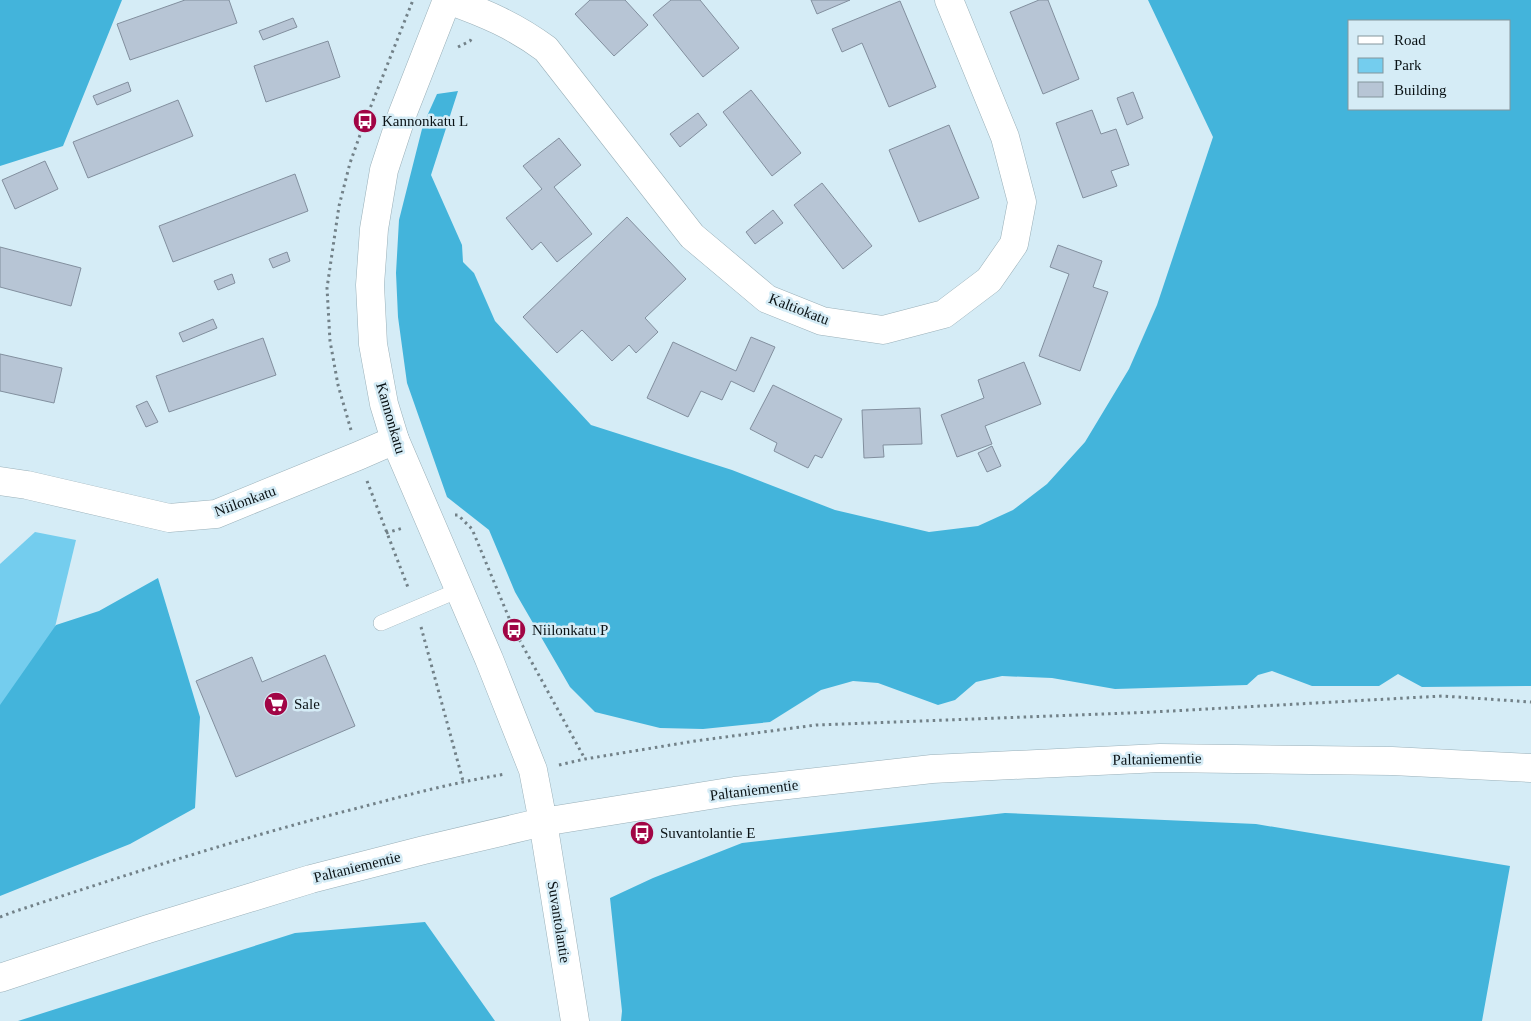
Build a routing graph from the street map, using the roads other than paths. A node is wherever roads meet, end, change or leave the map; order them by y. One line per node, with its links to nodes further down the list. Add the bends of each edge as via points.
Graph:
1 (447, 0): 2 (street, Kaltiokatu, via 525,33 546,50 692,236 767,299 822,321 883,330 944,314 990,280 1014,244 1022,202 1007,146); 3 (street, Kannonkatu, via 384,170 374,229 370,286 373,344 384,404)
2 (949, 0)
3 (395, 440): 4 (street, Niilonkatu, via 216,514 169,518); 5 (street, Kannonkatu)
4 (0, 481)
5 (459, 590): 6 (lane); 8 (street, Kannonkatu, via 533,770)
6 (381, 623)
7 (1531, 768): 8 (street, Paltaniementie, via 1392,761 1160,758 942,769 735,791)
8 (543, 822): 9 (street, Paltaniementie, via 311,879); 10 (street, Suvantolantie)
9 (0, 978)
10 (575, 1021)

